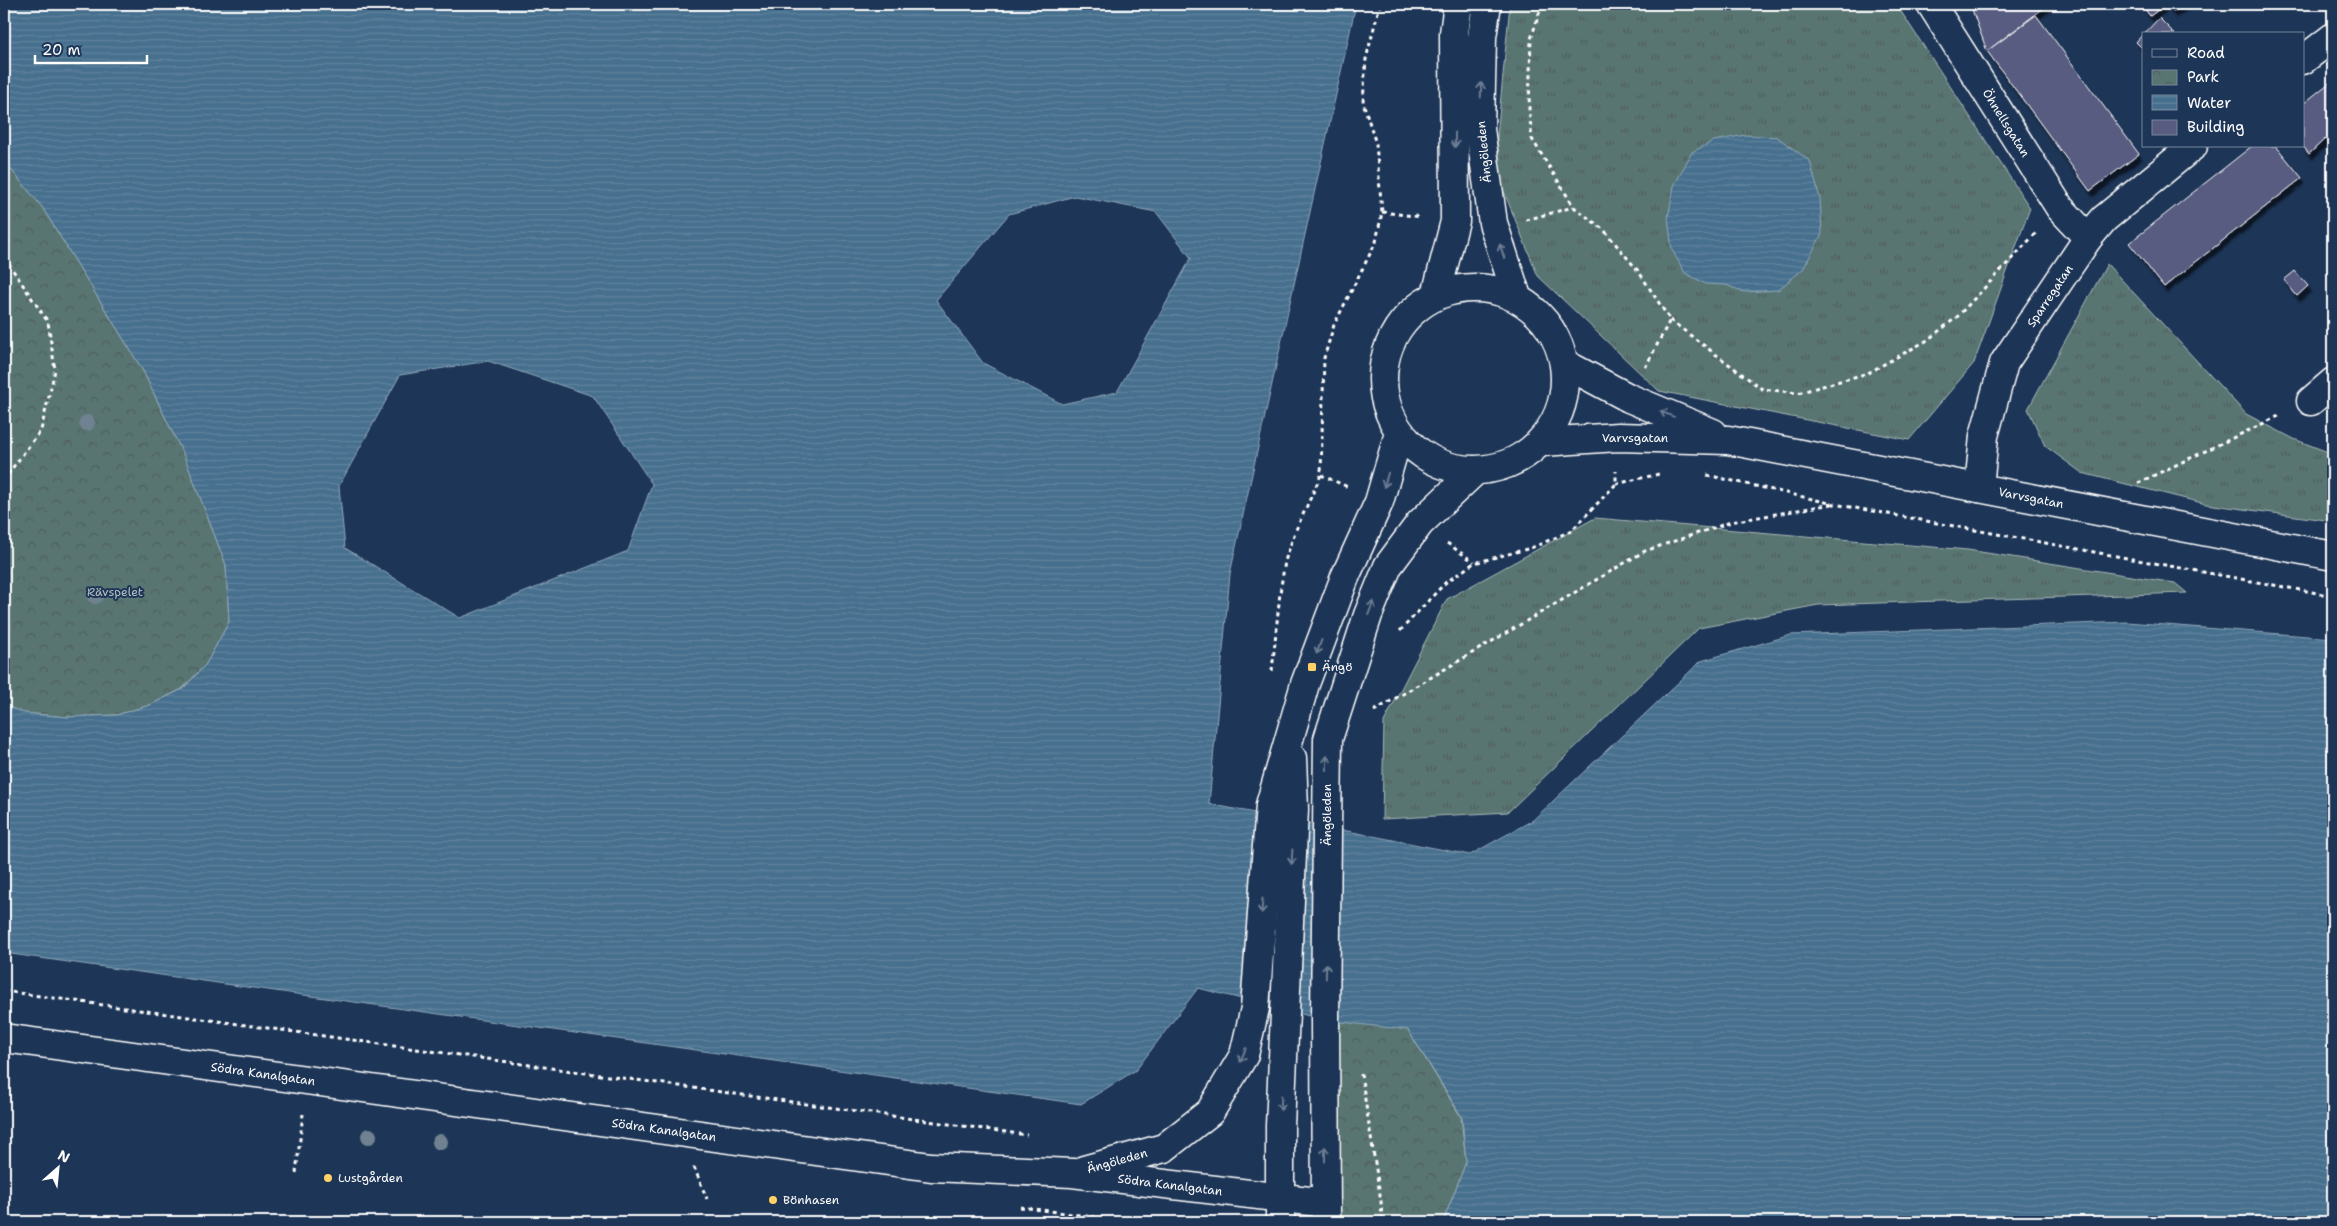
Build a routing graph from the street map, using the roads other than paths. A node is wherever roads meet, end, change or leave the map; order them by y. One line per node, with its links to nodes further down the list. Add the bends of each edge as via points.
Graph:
1 (1458, 4): 8 (street, one-way to 8, via 1454,32 1455,221)
2 (1487, 4): 9 (street, Ängöleden, one-way to 2, via 1493,222 1480,128 1482,36)
3 (1931, 4): 7 (street, Öhnellsgatan, via 2060,208)
4 (2333, 37): 5 (street)
5 (2304, 59)
6 (2191, 148): 7 (street, Sparregatan, via 2104,219)
7 (2088, 238): 17 (street, Sparregatan, via 2004,364 1984,436)
8 (1436, 294): 9 (street, via 1476,287); 13 (street, via 1404,319 1385,355 1383,395)
9 (1517, 297): 10 (street, via 1545,319)
10 (1565, 364): 14 (street, Varvsgatan, one-way to 10, via 1629,398); 15 (street, via 1563,406)
11 (2333, 382): 12 (street)
12 (2311, 401)
13 (1399, 433): 16 (street, via 1433,461); 19 (street, Ängöleden, one-way to 19, via 1379,502 1345,577 1305,684 1292,736)
14 (1728, 440): 15 (street, Varvsgatan, via 1618,437); 17 (street, Varvsgatan)
15 (1542, 442): 16 (street, via 1510,464)
16 (1476, 471): 23 (street, Ängöleden, one-way to 16, via 1328,739 1368,615 1388,566 1420,523)
17 (1979, 488): 18 (street, Varvsgatan)
18 (2333, 556)
19 (1282, 807): 21 (street, Ängöleden, one-way to 21, via 1255,1008 1244,1055 1210,1112 1164,1148); 22 (street, Ängöleden, one-way to 22, via 1285,1020)
20 (4, 1038): 21 (street, Södra Kanalgatan, via 931,1167)
21 (1072, 1173): 22 (street, Södra Kanalgatan)
22 (1280, 1211): 23 (street, Södra Kanalgatan)
23 (1326, 1213)

